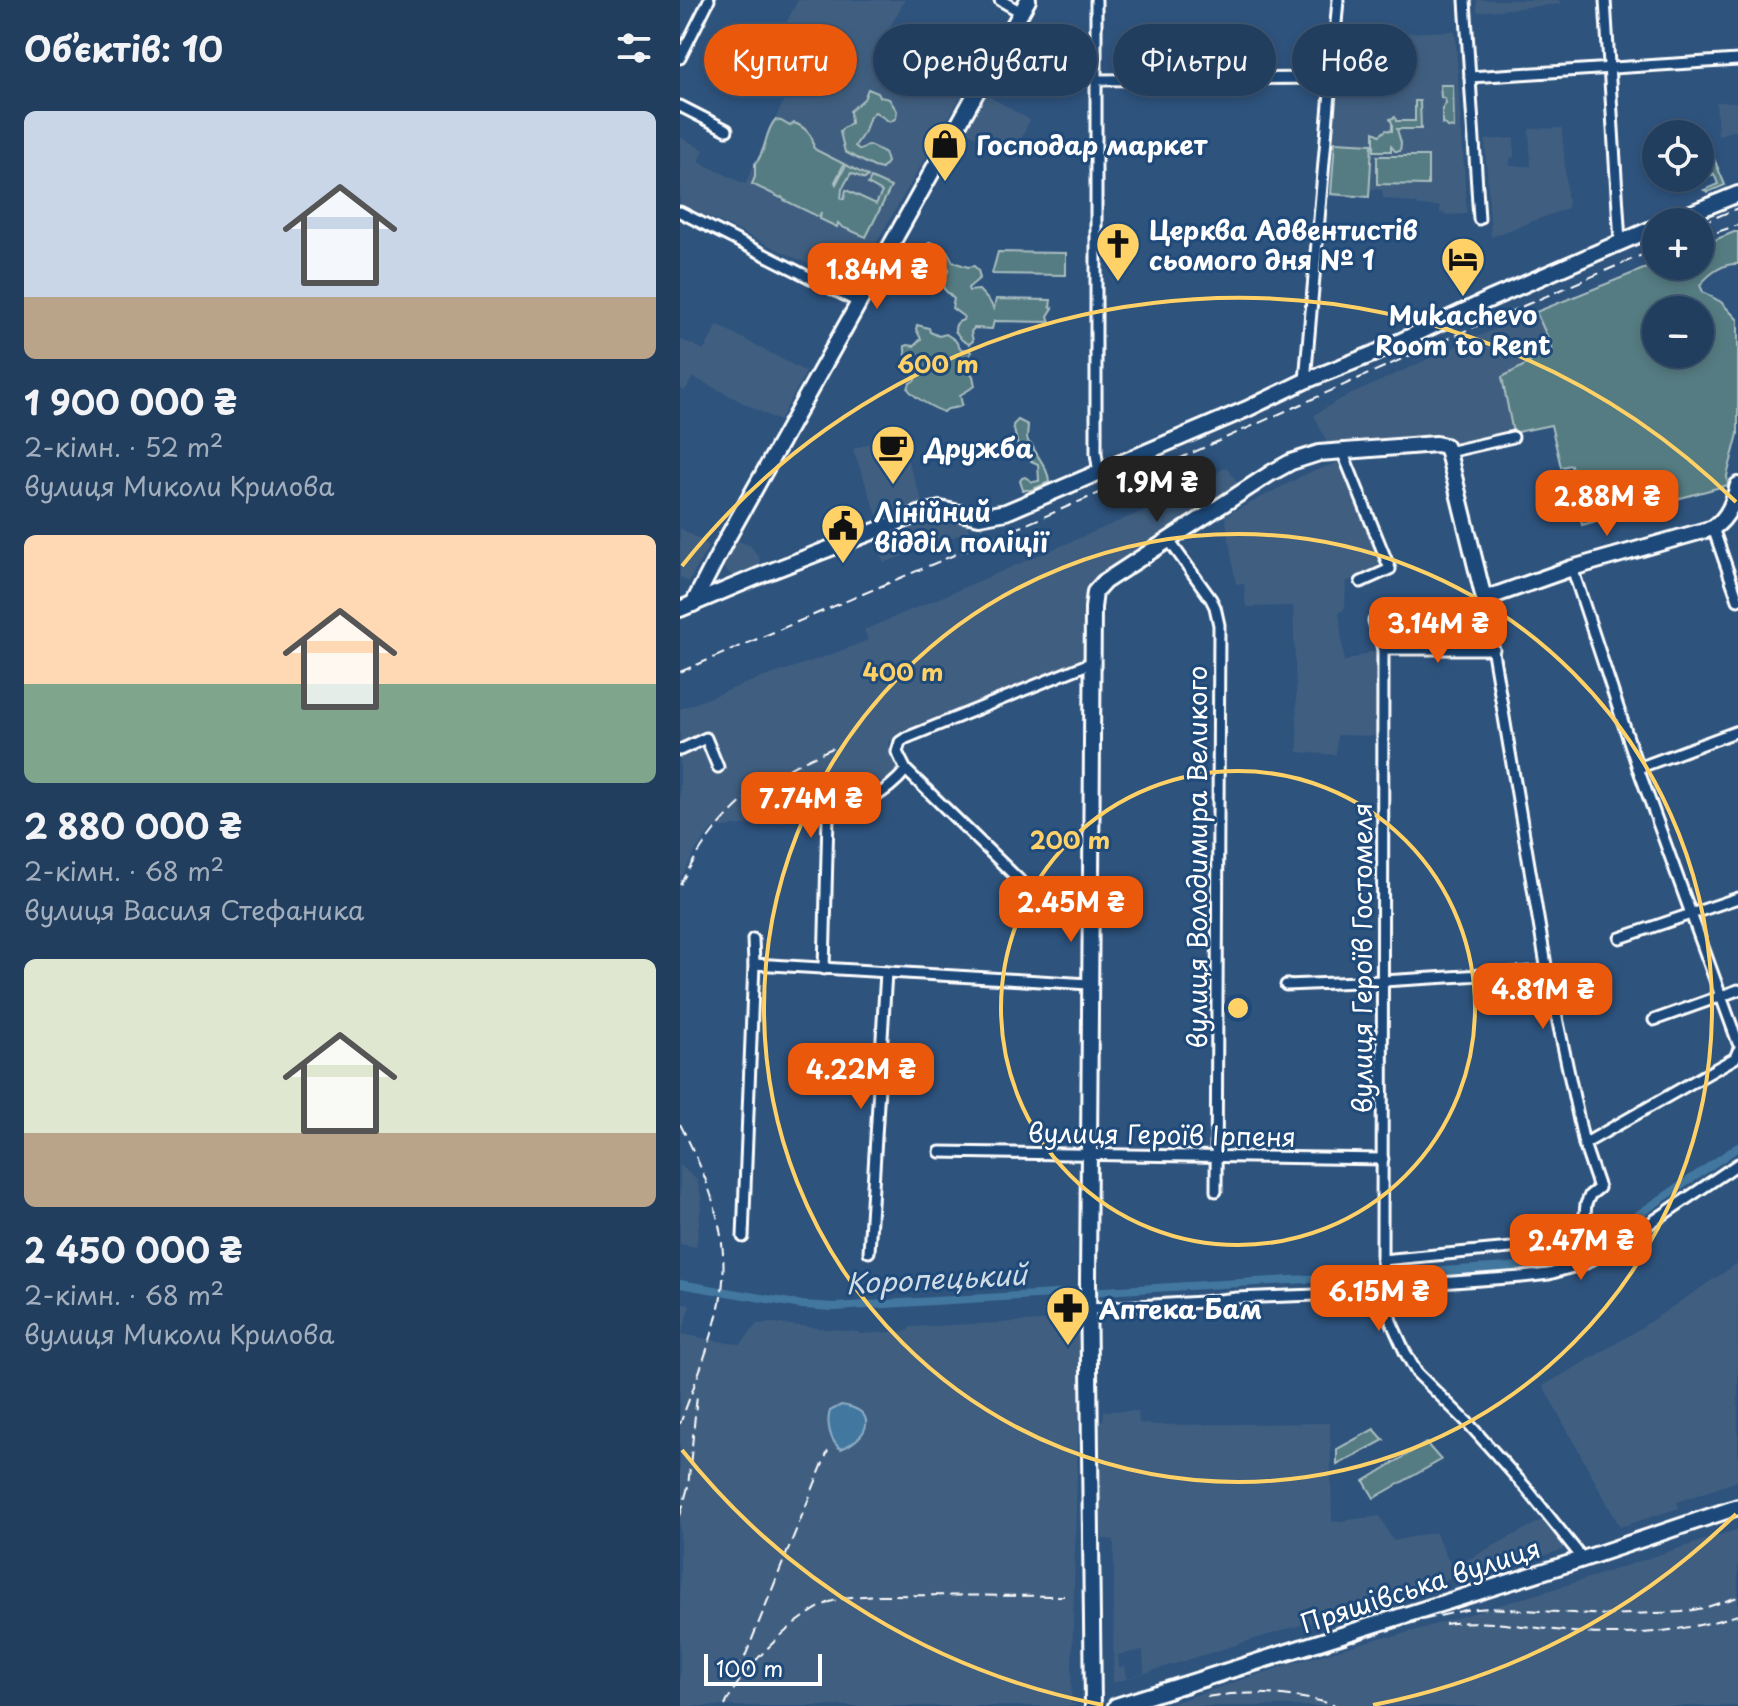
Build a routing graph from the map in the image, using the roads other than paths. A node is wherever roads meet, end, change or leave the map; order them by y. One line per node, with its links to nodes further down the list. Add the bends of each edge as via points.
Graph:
1 (709, 0): 10 (street)
2 (1000, 0): 7 (street)
3 (1096, 0): 8 (street)
4 (1338, 0): 9 (street)
5 (1465, 0): 13 (street)
6 (1605, 0): 12 (street)
7 (1024, 6): 26 (street)
8 (1096, 24)
9 (1336, 24)
10 (680, 58)
11 (1738, 60): 12 (street)
12 (1610, 68): 13 (street); 25 (street)
13 (1470, 77): 23 (street)
14 (1292, 78): 15 (street)
15 (1097, 80)
16 (1096, 96): 31 (street)
17 (1329, 96): 27 (street)
18 (680, 106): 19 (street)
19 (727, 130)
20 (1738, 194): 21 (street)
21 (1704, 208)
22 (680, 212): 26 (street)
23 (1479, 219)
24 (1642, 233): 25 (street)
25 (1620, 242): 27 (street)
26 (860, 303): 40 (street)
27 (1305, 381): 31 (street)
28 (1513, 437): 30 (street)
29 (1342, 451): 30 (street, via 1436,444); 35 (street, via 1291,462); 37 (street, via 1390,569)
30 (1448, 452): 38 (street)
31 (1099, 474): 40 (street, via 997,515 940,509 919,514)
32 (1738, 485): 33 (street)
33 (1735, 511): 34 (street)
34 (1713, 528): 36 (street); 39 (street)
35 (1168, 539): 44 (street, via 1095,592); 70 (street, вулиця Володимира Великого, via 1211,599 1219,625)
36 (1572, 568): 38 (street); 48 (street)
37 (1361, 582)
38 (1484, 599): 43 (street)
39 (1738, 600)
40 (687, 606)
41 (1374, 621): 42 (street, вулиця Героїв Гостомеля)
42 (1383, 649): 43 (street); 59 (street, вулиця Героїв Гостомеля)
43 (1494, 649): 57 (street)
44 (1093, 662): 49 (street, via 906,738 897,752); 51 (street)
45 (1738, 731): 48 (street)
46 (680, 750): 47 (street, via 706,738)
47 (718, 767)
48 (1638, 768): 52 (street)
49 (906, 770): 51 (street, via 1046,906); 56 (street, via 873,799 828,816)
50 (1738, 898): 52 (street)
51 (1090, 912): 60 (street)
52 (1691, 914): 53 (street); 63 (street)
53 (1620, 938)
54 (753, 939): 55 (street)
55 (754, 964): 56 (street); 74 (street)
56 (824, 969): 58 (street)
57 (1547, 971): 59 (street); 67 (street)
58 (886, 972): 60 (street); 75 (street)
59 (1383, 981): 61 (street); 71 (street, вулиця Героїв Гостомеля)
60 (1089, 984): 69 (street)
61 (1286, 985)
62 (1738, 990): 63 (street)
63 (1721, 996): 64 (street); 65 (street)
64 (1654, 1020)
65 (1738, 1043)
66 (1736, 1054): 67 (street)
67 (1584, 1144): 76 (street, via 1599,1188 1590,1195 1578,1232 1544,1245)
68 (940, 1152): 69 (street, вулиця Героїв Ірпеня)
69 (1089, 1155): 70 (street, вулиця Героїв Ірпеня); 77 (street)
70 (1216, 1156): 71 (street, вулиця Героїв Ірпеня); 73 (street, вулиця Володимира Великого)
71 (1383, 1159): 76 (street, вулиця Героїв Гостомеля)
72 (1738, 1164): 76 (street, via 1578,1266 1522,1277)
73 (1216, 1191)
74 (743, 1237)
75 (869, 1252)
76 (1383, 1278): 77 (street, via 1344,1294); 79 (street, вулиця Героїв Гостомеля, via 1391,1321 1417,1373 1508,1467)
77 (1089, 1305): 80 (street)
78 (1738, 1507): 79 (street, Пряшівська вулиця)
79 (1583, 1559): 81 (street, Пряшівська вулиця)
80 (1093, 1706)
81 (1116, 1706)

